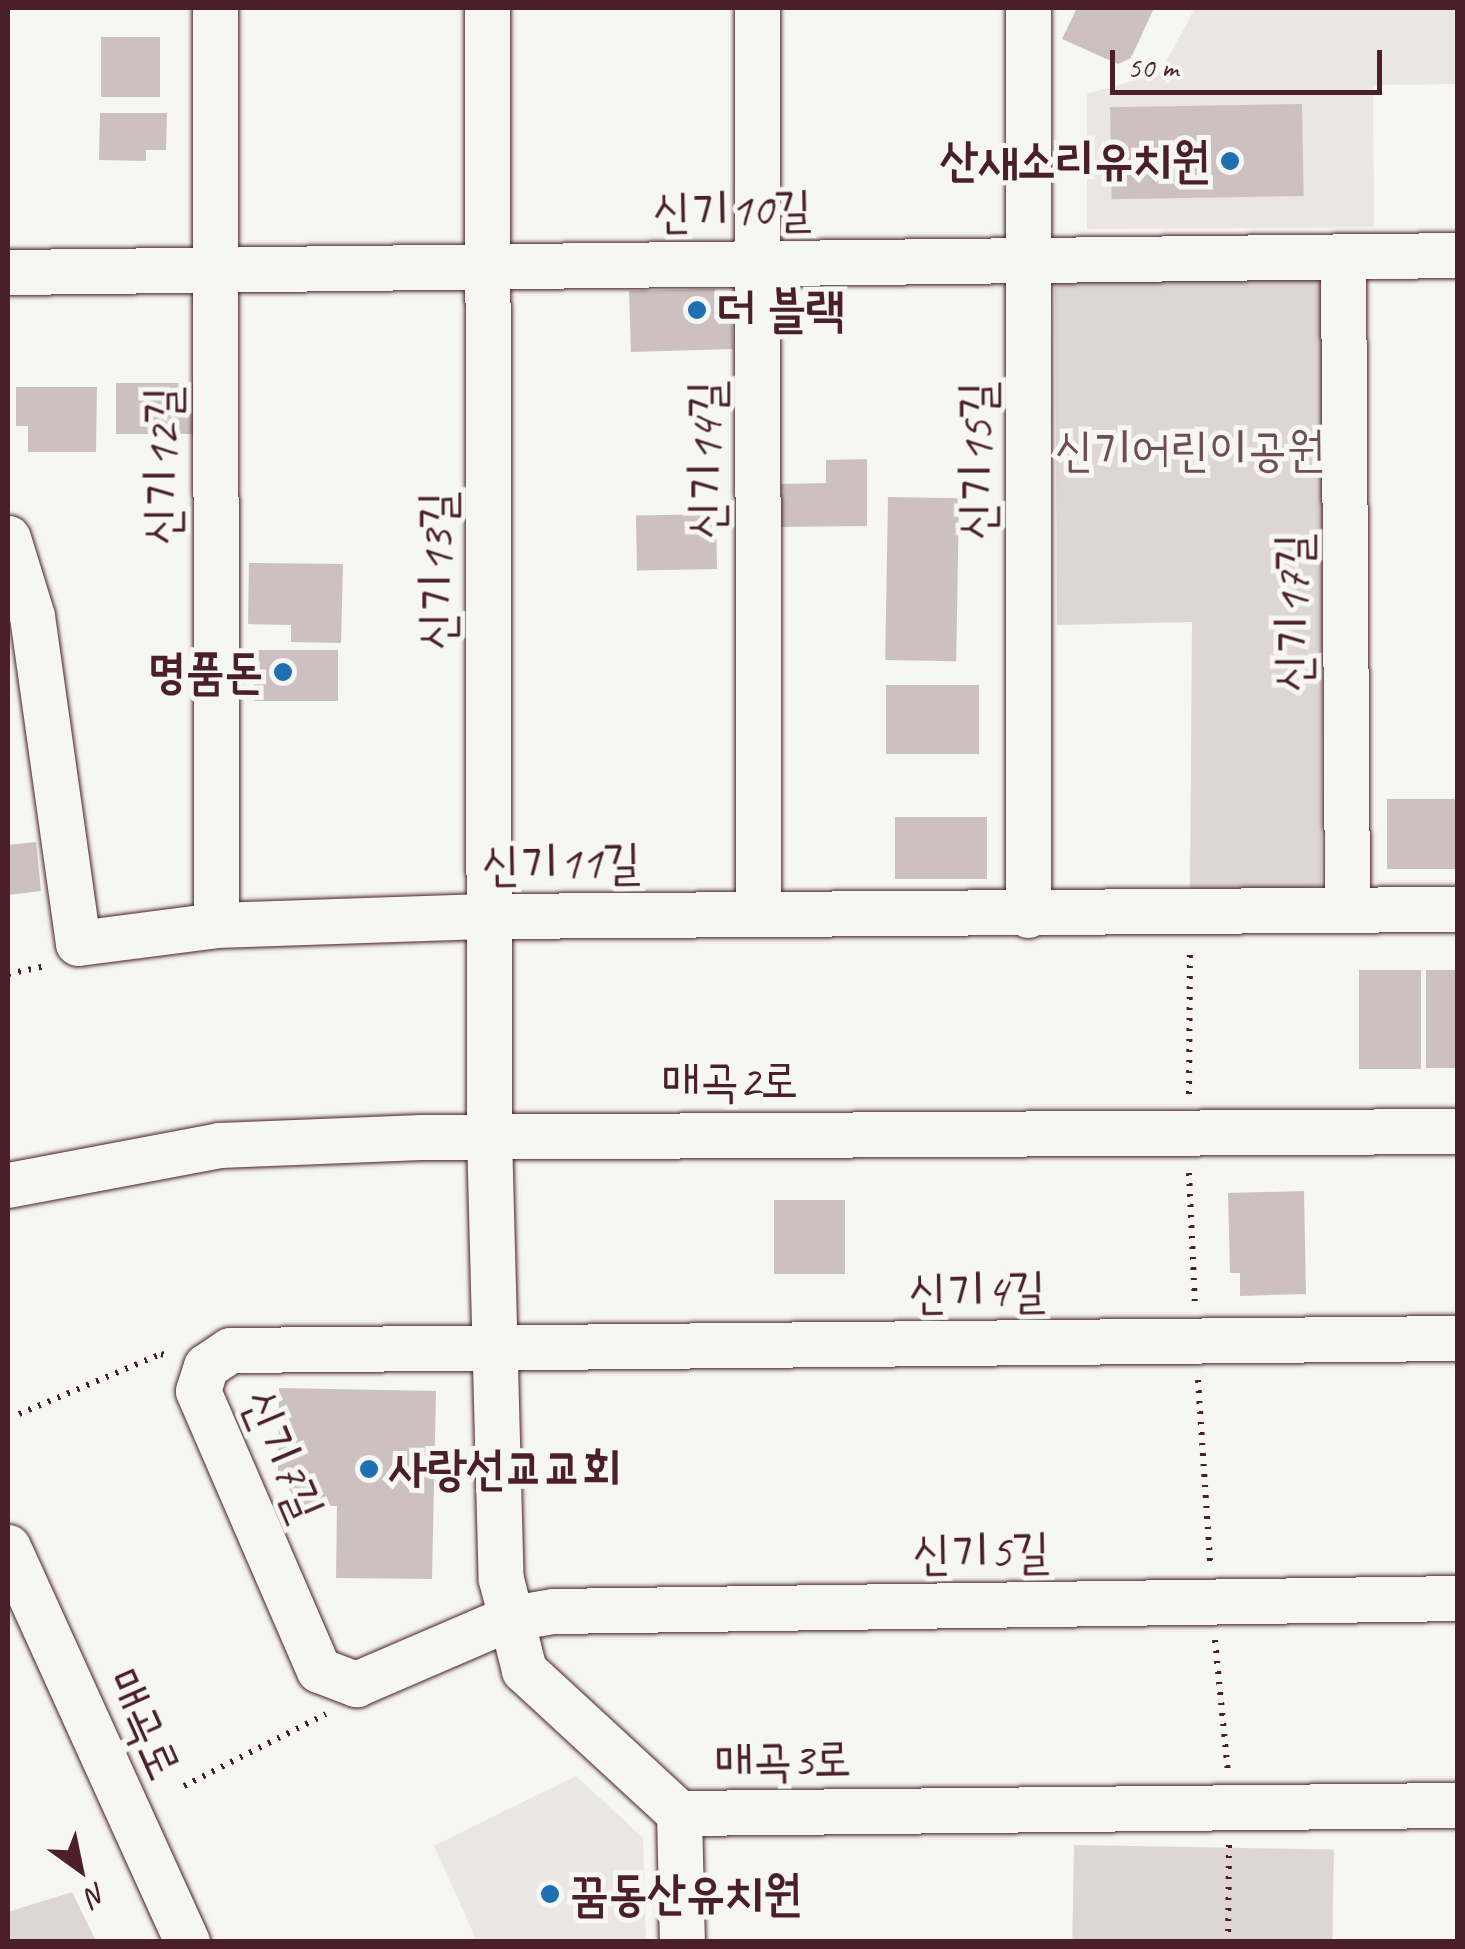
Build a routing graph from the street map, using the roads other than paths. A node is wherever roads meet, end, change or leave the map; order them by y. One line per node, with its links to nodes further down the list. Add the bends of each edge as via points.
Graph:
1 (214, 8): 10 (street, 신기12길)
2 (487, 8): 9 (street, 신기13길)
3 (757, 8): 8 (street, 신기14길)
4 (1028, 8): 7 (street, 신기15길)
5 (1343, 256): 6 (street, 신기10길); 7 (street, 신기10길); 13 (street, 신기17길)
6 (1458, 256)
7 (1030, 260): 8 (street, 신기10길); 16 (street, 신기15길)
8 (759, 261): 9 (street, 신기10길); 15 (street, 신기14길)
9 (487, 268): 10 (street, 신기10길); 17 (street, 신기13길)
10 (214, 271): 11 (street, 신기10길); 18 (street, 신기12길)
11 (8, 272)
12 (8, 538): 18 (street, 신기11길, via 32,616 78,943)
13 (1347, 909): 14 (street, 신기11길); 16 (street, 신기11길)
14 (1458, 909)
15 (758, 913): 16 (street, 신기11길); 17 (street, 신기11길)
16 (1028, 915)
17 (492, 916): 18 (street, 신기11길); 20 (street, 신기13길)
18 (216, 925)
19 (1458, 1130): 20 (street, 매곡2로)
20 (489, 1135): 21 (street, 매곡2로, via 219,1145); 23 (street, 매곡3로)
21 (8, 1185)
22 (1458, 1338): 23 (street, 신기4길)
23 (498, 1349): 26 (street, 매곡3로); 26 (street, 신기7길, via 230,1350 206,1366 198,1391 319,1670 356,1684)
24 (8, 1547): 29 (street, 매곡로)
25 (1458, 1598): 26 (street, 신기5길, via 553,1611)
26 (507, 1620): 28 (street, 매곡3로, via 524,1670)
27 (1458, 1805): 28 (street, 매곡3로)
28 (680, 1813): 30 (street)
29 (187, 1942)
30 (682, 1942)

